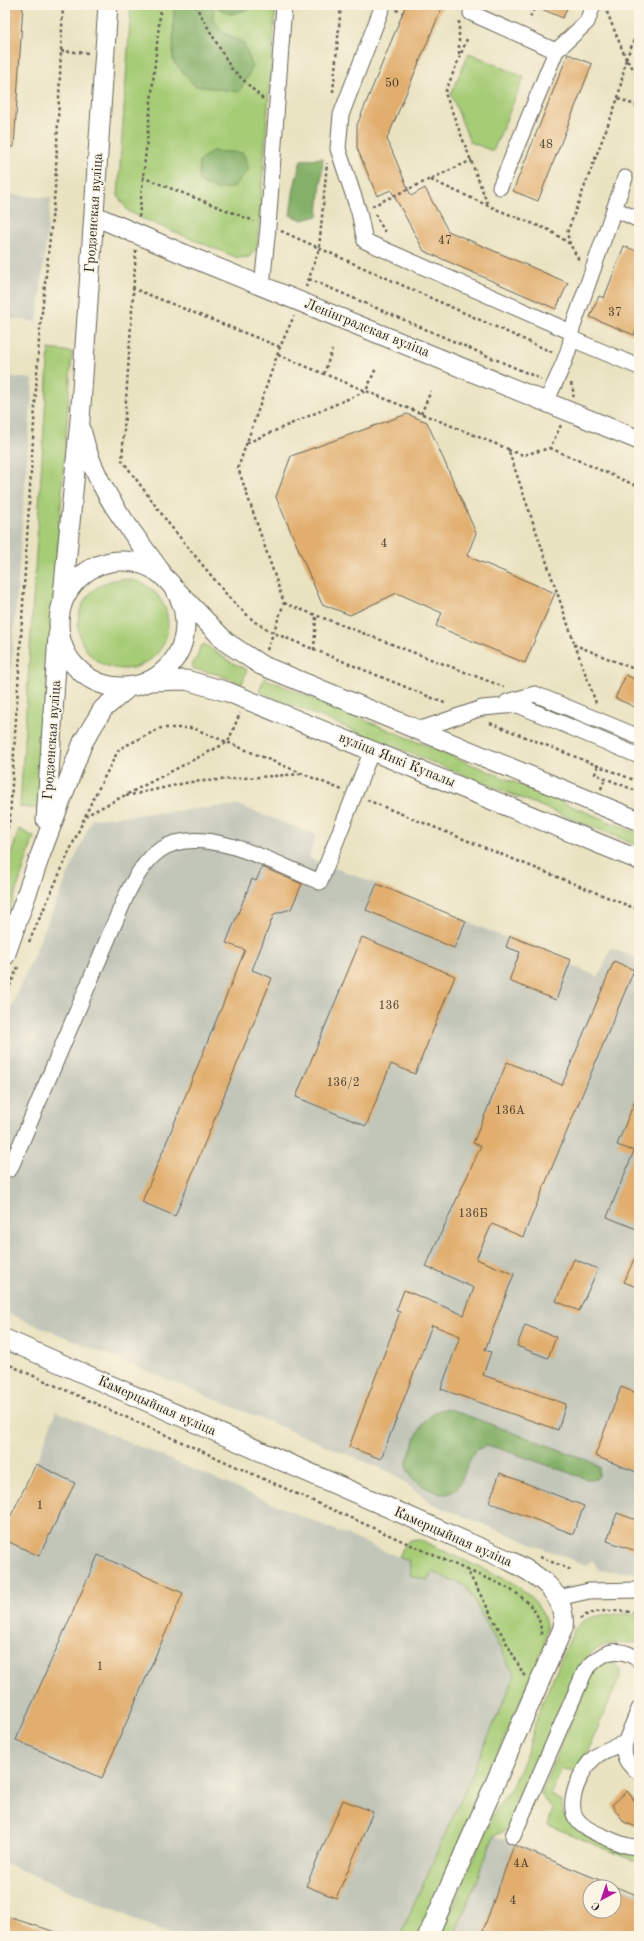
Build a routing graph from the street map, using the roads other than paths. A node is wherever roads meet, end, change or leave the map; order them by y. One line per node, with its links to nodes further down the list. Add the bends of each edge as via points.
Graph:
1 (108, 5): 10 (main road, Гродзенская вуліца)
2 (284, 5): 12 (street)
3 (383, 5): 13 (street, via 341,115 338,149 365,209 365,241)
4 (593, 5): 6 (street, via 586,22)
5 (465, 16): 6 (street)
6 (556, 50): 8 (street)
7 (625, 178): 9 (street)
8 (500, 187)
9 (615, 209): 11 (street); 13 (street)
10 (94, 216): 12 (main road, Ленінградская вуліца); 16 (main road, Гродзенская вуліца)
11 (639, 220)
12 (262, 286): 15 (main road, Ленінградская вуліца)
13 (572, 335): 14 (street); 15 (street)
14 (639, 367)
15 (546, 402): 17 (main road, Ленінградская вуліца)
16 (80, 420): 18 (main road, Гродзенская вуліца, via 85,444 100,482); 20 (main road, Гродзенская вуліца)
17 (639, 440)
18 (163, 575): 19 (main road); 20 (main road, via 148,566 130,561 113,561 96,566 81,576 69,589)
19 (176, 590): 22 (main road, via 184,610 185,631 179,651 167,668); 25 (main road, via 226,642 261,666)
20 (62, 605): 21 (main road)
21 (59, 626): 23 (main road, via 63,646 74,664 89,678 109,685); 30 (main road, Гродзенская вуліца, via 47,806)
22 (150, 681): 23 (main road); 27 (main road, вуліца Янкі Купалы, via 186,680 208,685)
23 (129, 687): 30 (main road, Гродзенская вуліца, via 103,709 83,742)
24 (482, 708): 25 (street, via 424,728); 26 (street, via 535,694); 28 (street, via 518,705)
25 (413, 728): 29 (main road)
26 (639, 737)
27 (372, 750): 31 (main road, вуліца Янкі Купалы); 33 (street, via 320,882 236,847 214,842 176,842 150,859 126,896 10,1169)
28 (639, 756)
29 (639, 821)
30 (41, 853): 32 (main road, Гродзенская вуліца)
31 (639, 860)
32 (9, 957)
33 (5, 1168)
34 (5, 1339): 36 (main road, Камерцыйная вуліца, via 510,1561 539,1578)
35 (639, 1590): 36 (street, via 589,1591)
36 (558, 1598): 43 (main road, via 562,1608 563,1628)
37 (639, 1660): 41 (street, via 627,1654 608,1652 600,1656 585,1671)
38 (639, 1709): 39 (street)
39 (625, 1743): 40 (street, via 626,1761); 42 (street, via 602,1752 588,1765 573,1798 573,1811 588,1830 624,1846)
40 (639, 1772)
41 (512, 1836)
42 (639, 1847)
43 (428, 1936)

